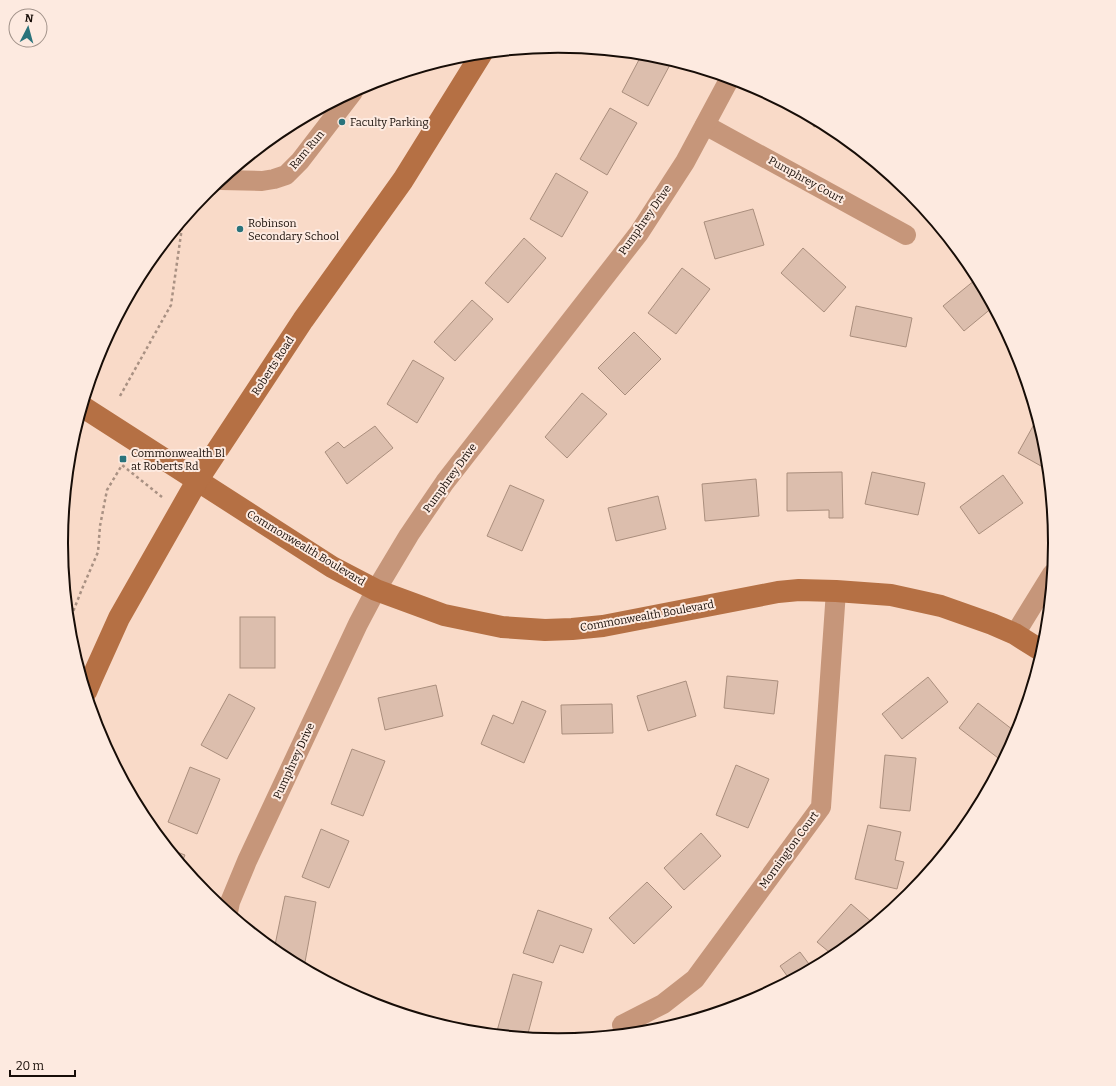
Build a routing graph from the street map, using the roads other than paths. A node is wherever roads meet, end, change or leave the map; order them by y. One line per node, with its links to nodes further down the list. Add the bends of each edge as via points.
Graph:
1 (479, 59): 8 (street, Roberts Road, via 403,180 303,320)
2 (727, 83): 4 (street, Pumphrey Drive)
3 (345, 102): 5 (street, Ram Run, via 300,161 286,175 262,181)
4 (705, 125): 6 (street, Pumphrey Court); 10 (street, Pumphrey Drive, via 685,162 638,233 445,482)
5 (230, 180)
6 (906, 235)
7 (87, 409): 8 (street, Commonwealth Boulevard)
8 (197, 481): 10 (street, Commonwealth Boulevard, via 332,567); 14 (street, Roberts Road, via 119,618)
9 (1046, 583): 12 (street)
10 (376, 590): 11 (street, Commonwealth Boulevard, via 444,615 502,627 545,630 603,626 778,592); 15 (street, Pumphrey Drive, via 247,861)
11 (836, 591): 12 (street, Commonwealth Boulevard, via 891,595 941,606); 16 (street, Mornington Court, via 821,807 695,979 663,1004)
12 (1015, 634): 13 (street, Commonwealth Boulevard)
13 (1037, 648)
14 (89, 685)
15 (229, 906)
16 (622, 1025)

